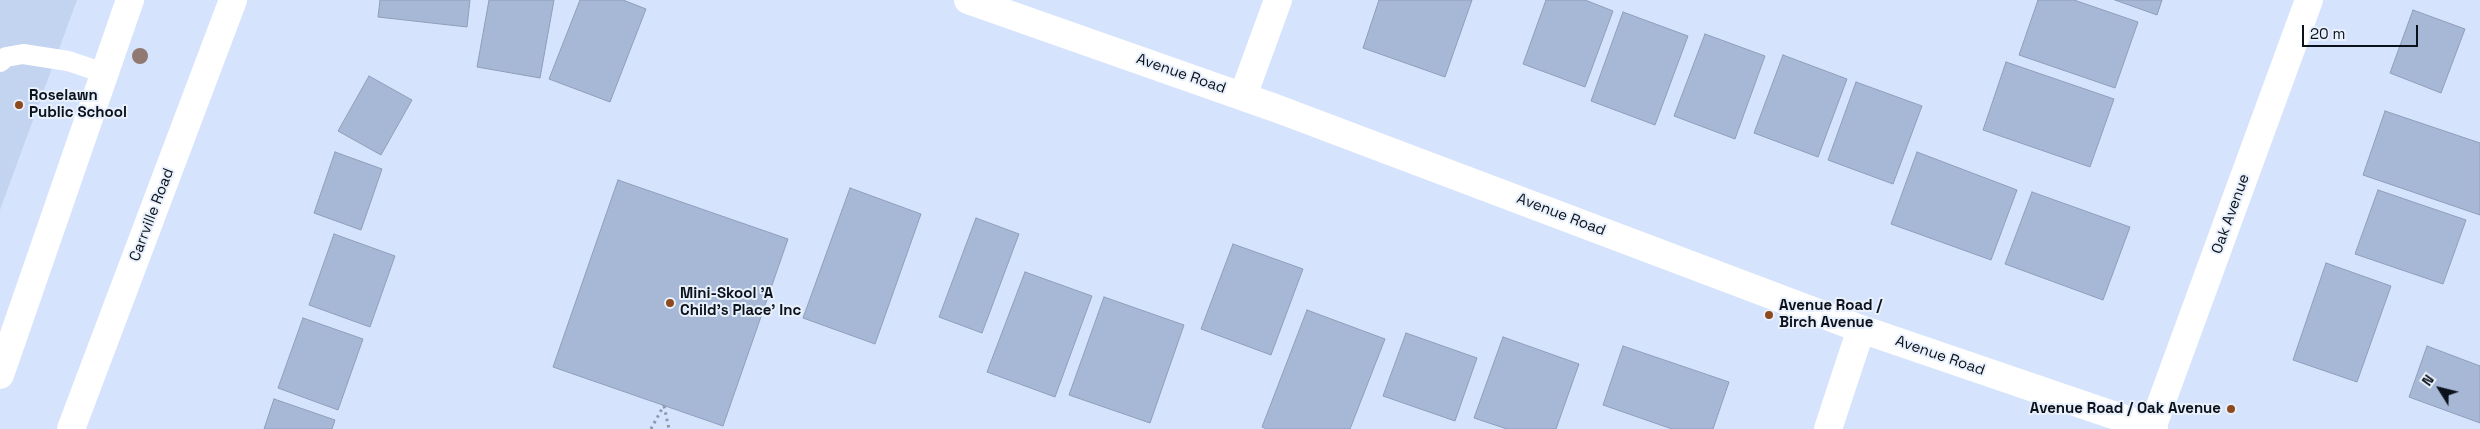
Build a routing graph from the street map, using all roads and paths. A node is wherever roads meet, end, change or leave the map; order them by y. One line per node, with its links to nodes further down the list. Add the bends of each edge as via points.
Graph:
1 (130, 0): 7 (street)
2 (233, 0): 11 (street, Carrville Road)
3 (968, 0): 8 (street, Avenue Road)
4 (1278, 0): 8 (street)
5 (2309, 0): 15 (street, Oak Avenue)
6 (0, 62): 7 (lane, via 6,57 23,54 68,61)
7 (104, 73): 10 (street)
8 (1243, 96): 9 (street, Avenue Road)
9 (1862, 329): 14 (street); 15 (street, Avenue Road)
10 (0, 375)
11 (71, 429)
12 (650, 429): 13 (path, via 664,406)
13 (669, 429)
14 (1828, 429)
15 (2153, 429)

